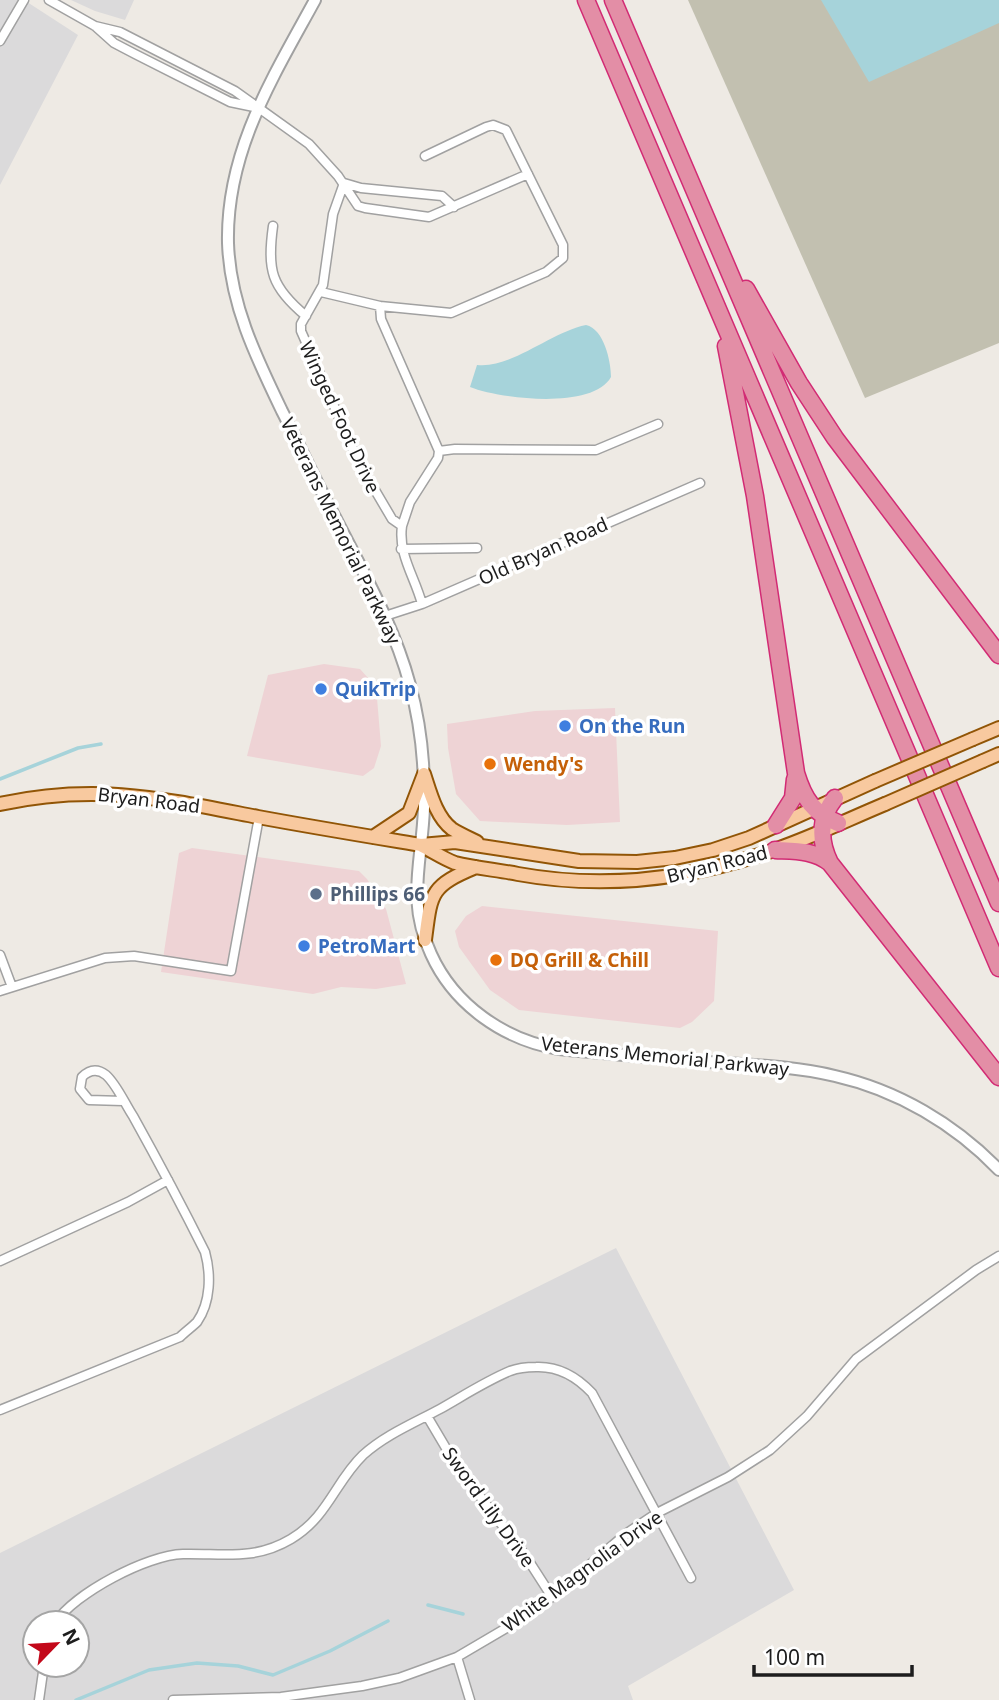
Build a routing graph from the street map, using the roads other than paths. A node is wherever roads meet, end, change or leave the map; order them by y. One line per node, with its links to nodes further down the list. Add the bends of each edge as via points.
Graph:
1 (24, 0): 7 (street)
2 (49, 0): 6 (street)
3 (315, 0): 8 (street, Veterans Memorial Parkway)
4 (586, 0): 17 (highway)
5 (612, 0): 13 (highway)
6 (95, 26): 8 (street, via 120,32 235,91); 8 (street, via 114,43 218,96)
7 (0, 41)
8 (257, 108): 11 (street, via 309,144); 26 (street, Veterans Memorial Parkway, via 235,177 229,215 237,303 272,390)
9 (425, 156): 10 (street, via 494,125 506,130)
10 (528, 174): 12 (street); 16 (street, via 563,245 560,262 451,313)
11 (344, 183): 12 (street, via 442,196); 12 (street, via 358,206 365,208 429,217); 15 (street, Winged Foot Drive, via 333,214)
12 (454, 207)
13 (707, 221): 27 (highway, via 835,438); 43 (highway)
14 (273, 226): 18 (street, via 270,266 285,296)
15 (321, 292): 16 (street); 18 (street, Winged Foot Drive)
16 (380, 306): 20 (street)
17 (720, 313): 31 (highway, via 755,496); 46 (highway)
18 (306, 316): 22 (street, Winged Foot Drive, via 302,337 359,463 392,519)
19 (658, 424): 20 (street, via 596,450)
20 (439, 451): 22 (street)
21 (699, 482): 25 (street, Old Bryan Road)
22 (402, 526): 24 (street)
23 (477, 548): 24 (street)
24 (401, 549): 25 (street)
25 (422, 604): 26 (street, Old Bryan Road)
26 (385, 616): 30 (street, Veterans Memorial Parkway, via 413,694)
27 (999, 655)
28 (999, 728): 32 (main road, bridge)
29 (999, 754): 35 (main road, Bryan Road, bridge, via 886,804)
30 (424, 774): 37 (main road, via 409,813); 38 (street, Veterans Memorial Parkway); 39 (main road, via 431,798 450,828)
31 (796, 774): 35 (highway, via 800,789); 36 (highway, via 793,798)
32 (835, 798): 35 (highway)
33 (0, 804): 34 (main road, Bryan Road, via 99,793 177,801)
34 (259, 817): 37 (main road, Bryan Road); 47 (street, via 232,971 115,957)
35 (824, 820): 36 (main road, Bryan Road); 40 (main road, Bryan Road); 41 (highway, via 822,844)
36 (776, 825): 39 (main road, Bryan Road, via 713,850 656,861 579,862)
37 (373, 837): 38 (main road, Bryan Road)
38 (421, 845): 39 (main road, Bryan Road, via 455,842); 42 (main road, Bryan Road, via 453,862); 44 (street, Veterans Memorial Parkway, via 416,896)
39 (488, 848)
40 (775, 850): 41 (highway, via 809,852); 42 (main road, Bryan Road, via 722,866 628,881 551,879)
41 (830, 863): 49 (highway)
42 (477, 866): 44 (main road, via 453,876 434,893)
43 (999, 903)
44 (425, 940): 51 (street, Veterans Memorial Parkway, via 440,972 463,1000 493,1024 529,1041 559,1049 797,1070 850,1080 928,1114)
45 (0, 955): 47 (street)
46 (999, 968)
47 (12, 987): 48 (street)
48 (0, 991)
49 (999, 1077)
50 (123, 1101): 50 (street, via 98,1070 82,1077 80,1089 89,1100); 52 (street)
51 (999, 1170)
52 (168, 1180): 54 (street); 55 (street, via 209,1267 206,1302 197,1322 180,1337)
53 (999, 1256): 57 (street, White Magnolia Drive, via 856,1359 770,1451)
54 (1, 1257)
55 (0, 1410)
56 (427, 1416): 57 (street, via 511,1371 551,1367 566,1373 581,1381 601,1406); 59 (street, Sword Lily Drive, via 461,1473); 60 (street, via 361,1457 318,1518 291,1539 247,1555 164,1557 96,1587)
57 (657, 1513): 58 (street); 59 (street, White Magnolia Drive)
58 (691, 1578)
59 (552, 1597): 61 (street, White Magnolia Drive)
60 (67, 1609)
61 (457, 1657): 64 (street, White Magnolia Drive, via 362,1686 281,1697); 65 (street)
62 (42, 1679): 63 (street)
63 (39, 1700)
64 (173, 1700)
65 (470, 1700)

